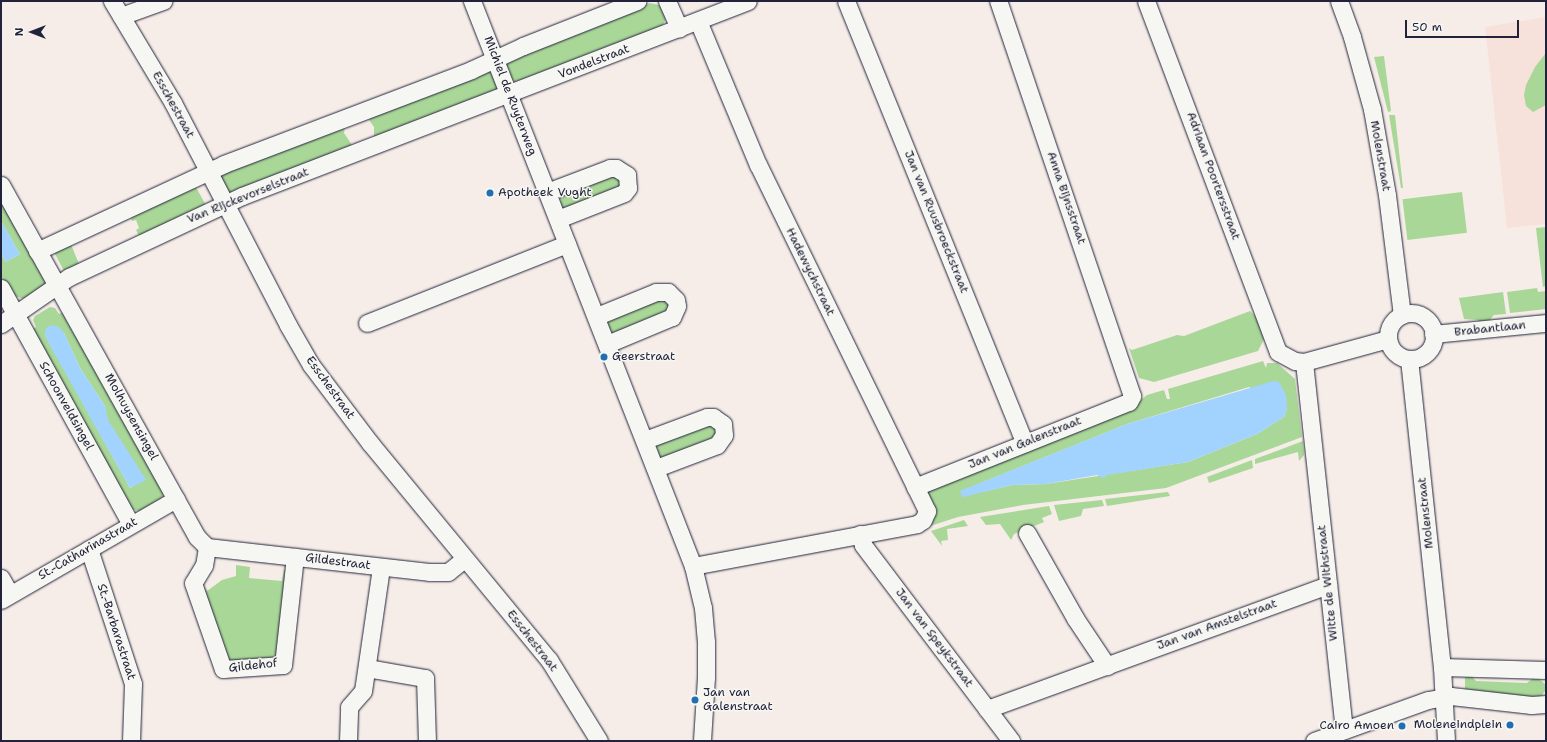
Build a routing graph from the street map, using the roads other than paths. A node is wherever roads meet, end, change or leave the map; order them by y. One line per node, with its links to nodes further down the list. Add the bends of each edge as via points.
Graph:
1 (112, 1): 11 (street, Esschestraat)
2 (163, 1): 11 (street)
3 (472, 1): 14 (street, Michiel de Ruyterweg)
4 (637, 1): 14 (street)
5 (667, 1): 13 (street)
6 (748, 1): 12 (street, Vondelstraat)
7 (846, 1): 38 (street, Jan van Ruusbroeckstraat)
8 (998, 1): 36 (street, Anna Bijnsstraat)
9 (1146, 1): 35 (street, Adriaan Poortersstraat, via 1278,352 1295,362)
10 (1339, 1): 26 (street, Molenstraat, via 1372,109 1386,189)
11 (121, 16): 16 (street, Esschestraat, via 173,103)
12 (698, 21): 13 (street, Vondelstraat); 40 (street, Hadewychstraat, via 760,169)
13 (679, 28): 15 (street, Vondelstraat)
14 (495, 59): 15 (street, Michiel de Ruyterweg); 16 (street)
15 (509, 95): 18 (street, Michiel de Ruyterweg); 19 (street, Van Rijckevorselstraat)
16 (209, 171): 19 (street, Esschestraat); 22 (street)
17 (1, 185): 22 (street)
18 (547, 192): 20 (street, Michiel de Ruyterweg); 20 (street, via 610,168 616,168 627,175 628,188 624,193)
19 (226, 204): 23 (street, Van Rijckevorselstraat, via 69,277); 48 (street, Esschestraat, via 288,325 324,384)
20 (558, 219): 21 (street, Michiel de Ruyterweg)
21 (567, 244): 27 (street, Michiel de Ruyterweg); 28 (street)
22 (38, 251): 23 (street)
23 (58, 285): 25 (street, Van Rijckevorselstraat); 41 (street, Molhuysensingel)
24 (1, 288): 25 (street, Schoonveldsingel)
25 (16, 314): 30 (street, Van Rijckevorselstraat); 42 (street, Schoonveldsingel)
26 (1402, 315): 31 (street, via 1419,315 1430,325); 32 (street, via 1393,322)
27 (596, 316): 33 (street, Michiel de Ruyterweg); 33 (street, via 656,292 668,292 676,300 672,317)
28 (366, 323)
29 (1546, 323): 31 (street, Brabantlaan)
30 (1, 324)
31 (1433, 334): 34 (street, via 1428,351 1422,356)
32 (1388, 339): 34 (street, via 1396,353); 35 (street)
33 (607, 344): 37 (street, Michiel de Ruyterweg)
34 (1409, 359): 55 (street, Molenstraat)
35 (1304, 362): 52 (street, Witte de Withstraat)
36 (1132, 396): 38 (street, Jan van Galenstraat, via 1128,402)
37 (645, 440): 39 (street, Michiel de Ruyterweg); 39 (street, via 707,417 713,417 723,424 724,435 717,445)
38 (1025, 443): 40 (street, Jan van Galenstraat)
39 (656, 468): 49 (street, Michiel de Ruyterweg)
40 (915, 487): 44 (street, Hadewychstraat, via 927,512 923,520 917,524)
41 (176, 499): 42 (street, St.-Catharinastraat); 45 (street, Molhuysensingel, via 197,537)
42 (131, 524): 46 (street, St.-Catharinastraat)
43 (1027, 533): 54 (street, via 1075,618)
44 (860, 534): 49 (street); 60 (street, Jan van Speykstraat, via 863,545)
45 (207, 547): 47 (street, Gildestraat); 47 (street, Gildehof, via 204,565 193,583 223,669 283,665)
46 (88, 549): 53 (street, St.-Catharinastraat); 62 (street, St.-Barbarastraat, via 133,684)
47 (295, 557): 50 (street, Gildestraat)
48 (464, 559): 50 (street, Gildestraat, via 448,572); 65 (street, Esschestraat, via 549,660)
49 (693, 566): 66 (street, Michiel de Ruyterweg, via 703,608 706,641)
50 (381, 568): 56 (street)
51 (1, 578): 53 (street)
52 (1328, 585): 54 (street, Jan van Amstelstraat); 61 (street, Witte de Withstraat)
53 (6, 597)
54 (1106, 666): 60 (street, Jan van Amstelstraat)
55 (1442, 666): 57 (street); 58 (street, Molenstraat)
56 (367, 668): 63 (street, via 363,691 349,707); 64 (street, via 425,678)
57 (1546, 670)
58 (1444, 697): 59 (street, via 1472,697 1531,705); 61 (street, via 1428,700); 69 (street)
59 (1546, 704)
60 (988, 709): 67 (street, Jan van Speykstraat)
61 (1344, 730): 68 (street)
62 (131, 741)
63 (348, 741)
64 (427, 741)
65 (599, 741)
66 (702, 741)
67 (1011, 741)
68 (1314, 741)
69 (1446, 741)

